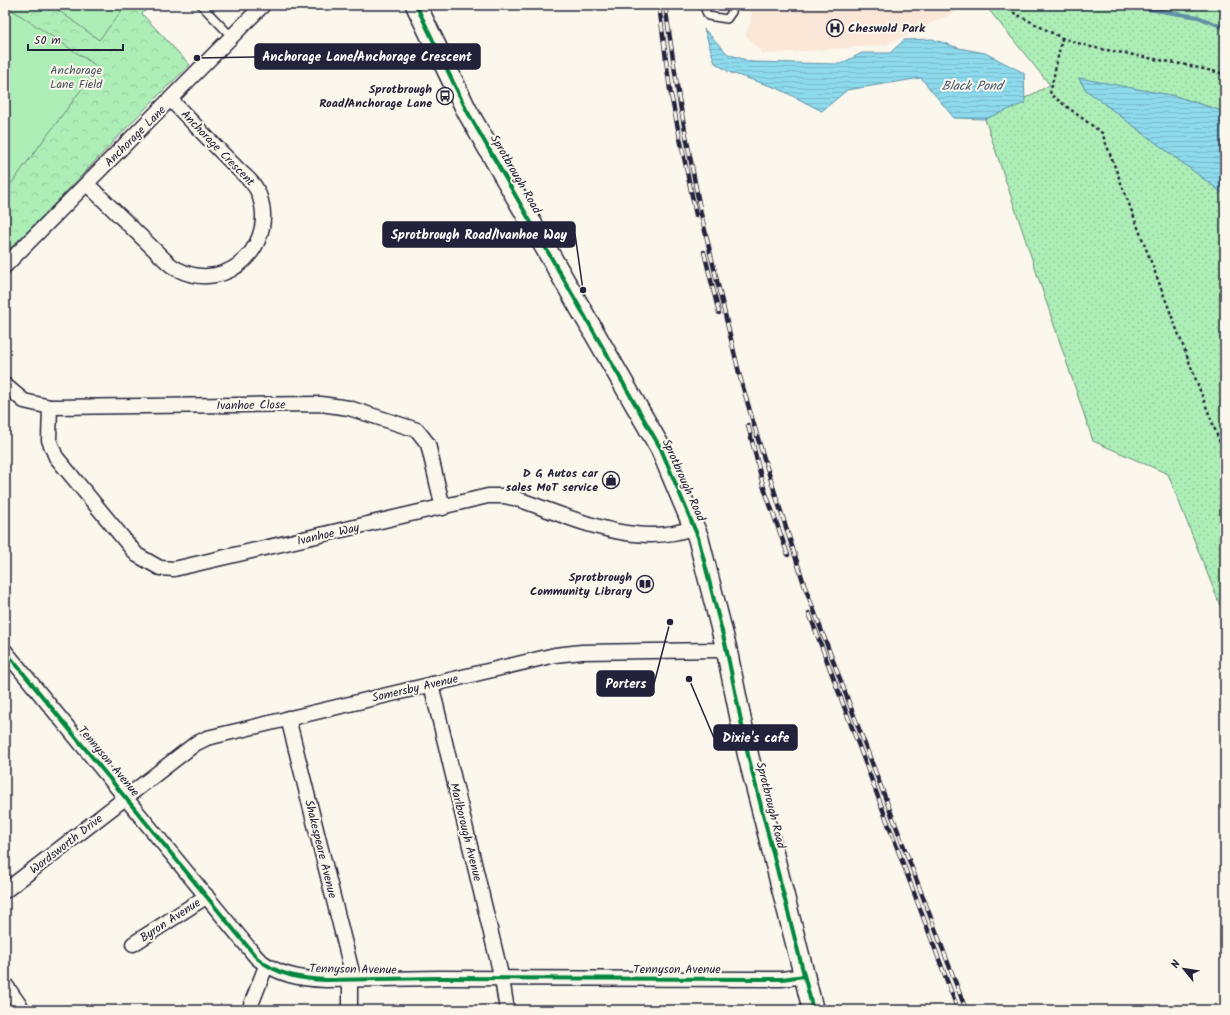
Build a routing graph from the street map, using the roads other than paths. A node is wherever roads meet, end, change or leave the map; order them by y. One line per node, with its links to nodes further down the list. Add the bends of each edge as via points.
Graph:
1 (201, 5): 6 (lane)
2 (263, 5): 6 (street, Anchorage Lane)
3 (416, 5): 13 (street, Sprotbrough Road, via 467,111 661,449)
4 (703, 5): 5 (lane, via 708,16 727,19)
5 (733, 5)
6 (232, 37): 7 (street, Anchorage Lane)
7 (171, 100): 8 (street, Anchorage Lane); 8 (street, Anchorage Crescent, via 256,188 264,214 258,242 241,264 216,274 189,274 177,269)
8 (87, 184): 9 (street, Anchorage Lane)
9 (5, 266)
10 (5, 385): 11 (street, Ivanhoe Close, via 24,401)
11 (50, 407): 12 (street, Ivanhoe Close, via 321,404 349,408 417,430 424,437 428,444); 12 (street, Ivanhoe Way, via 49,440 56,457 137,555 160,568 174,569)
12 (443, 508): 13 (street, Ivanhoe Way, via 488,496 504,496 604,530 656,535)
13 (694, 527): 14 (street, Sprotbrough Road)
14 (726, 647): 16 (street, Somersby Avenue, via 718,650 555,654); 23 (street, Sprotbrough Road, via 748,755)
15 (5, 650): 18 (street, Tennyson Avenue)
16 (431, 684): 17 (street, Somersby Avenue); 24 (street, Marlborough Avenue)
17 (288, 718): 18 (street, Somersby Avenue, via 207,738 195,744); 25 (street, Shakespeare Avenue)
18 (126, 797): 19 (street, Wordsworth Drive); 20 (street, Tennyson Avenue)
19 (5, 891)
20 (206, 895): 21 (street, Byron Avenue); 22 (street, Tennyson Avenue)
21 (133, 944)
22 (266, 966): 25 (street, Tennyson Avenue, via 278,972 309,979); 28 (street)
23 (804, 976): 24 (street, Tennyson Avenue, via 782,979); 31 (street, Sprotbrough Road)
24 (502, 979): 25 (street, Tennyson Avenue); 30 (street, Marlborough Avenue)
25 (352, 980): 29 (street, Shakespeare Avenue)
26 (5, 984): 27 (street)
27 (23, 1010)
28 (248, 1010)
29 (350, 1010)
30 (507, 1010)
31 (813, 1010)

